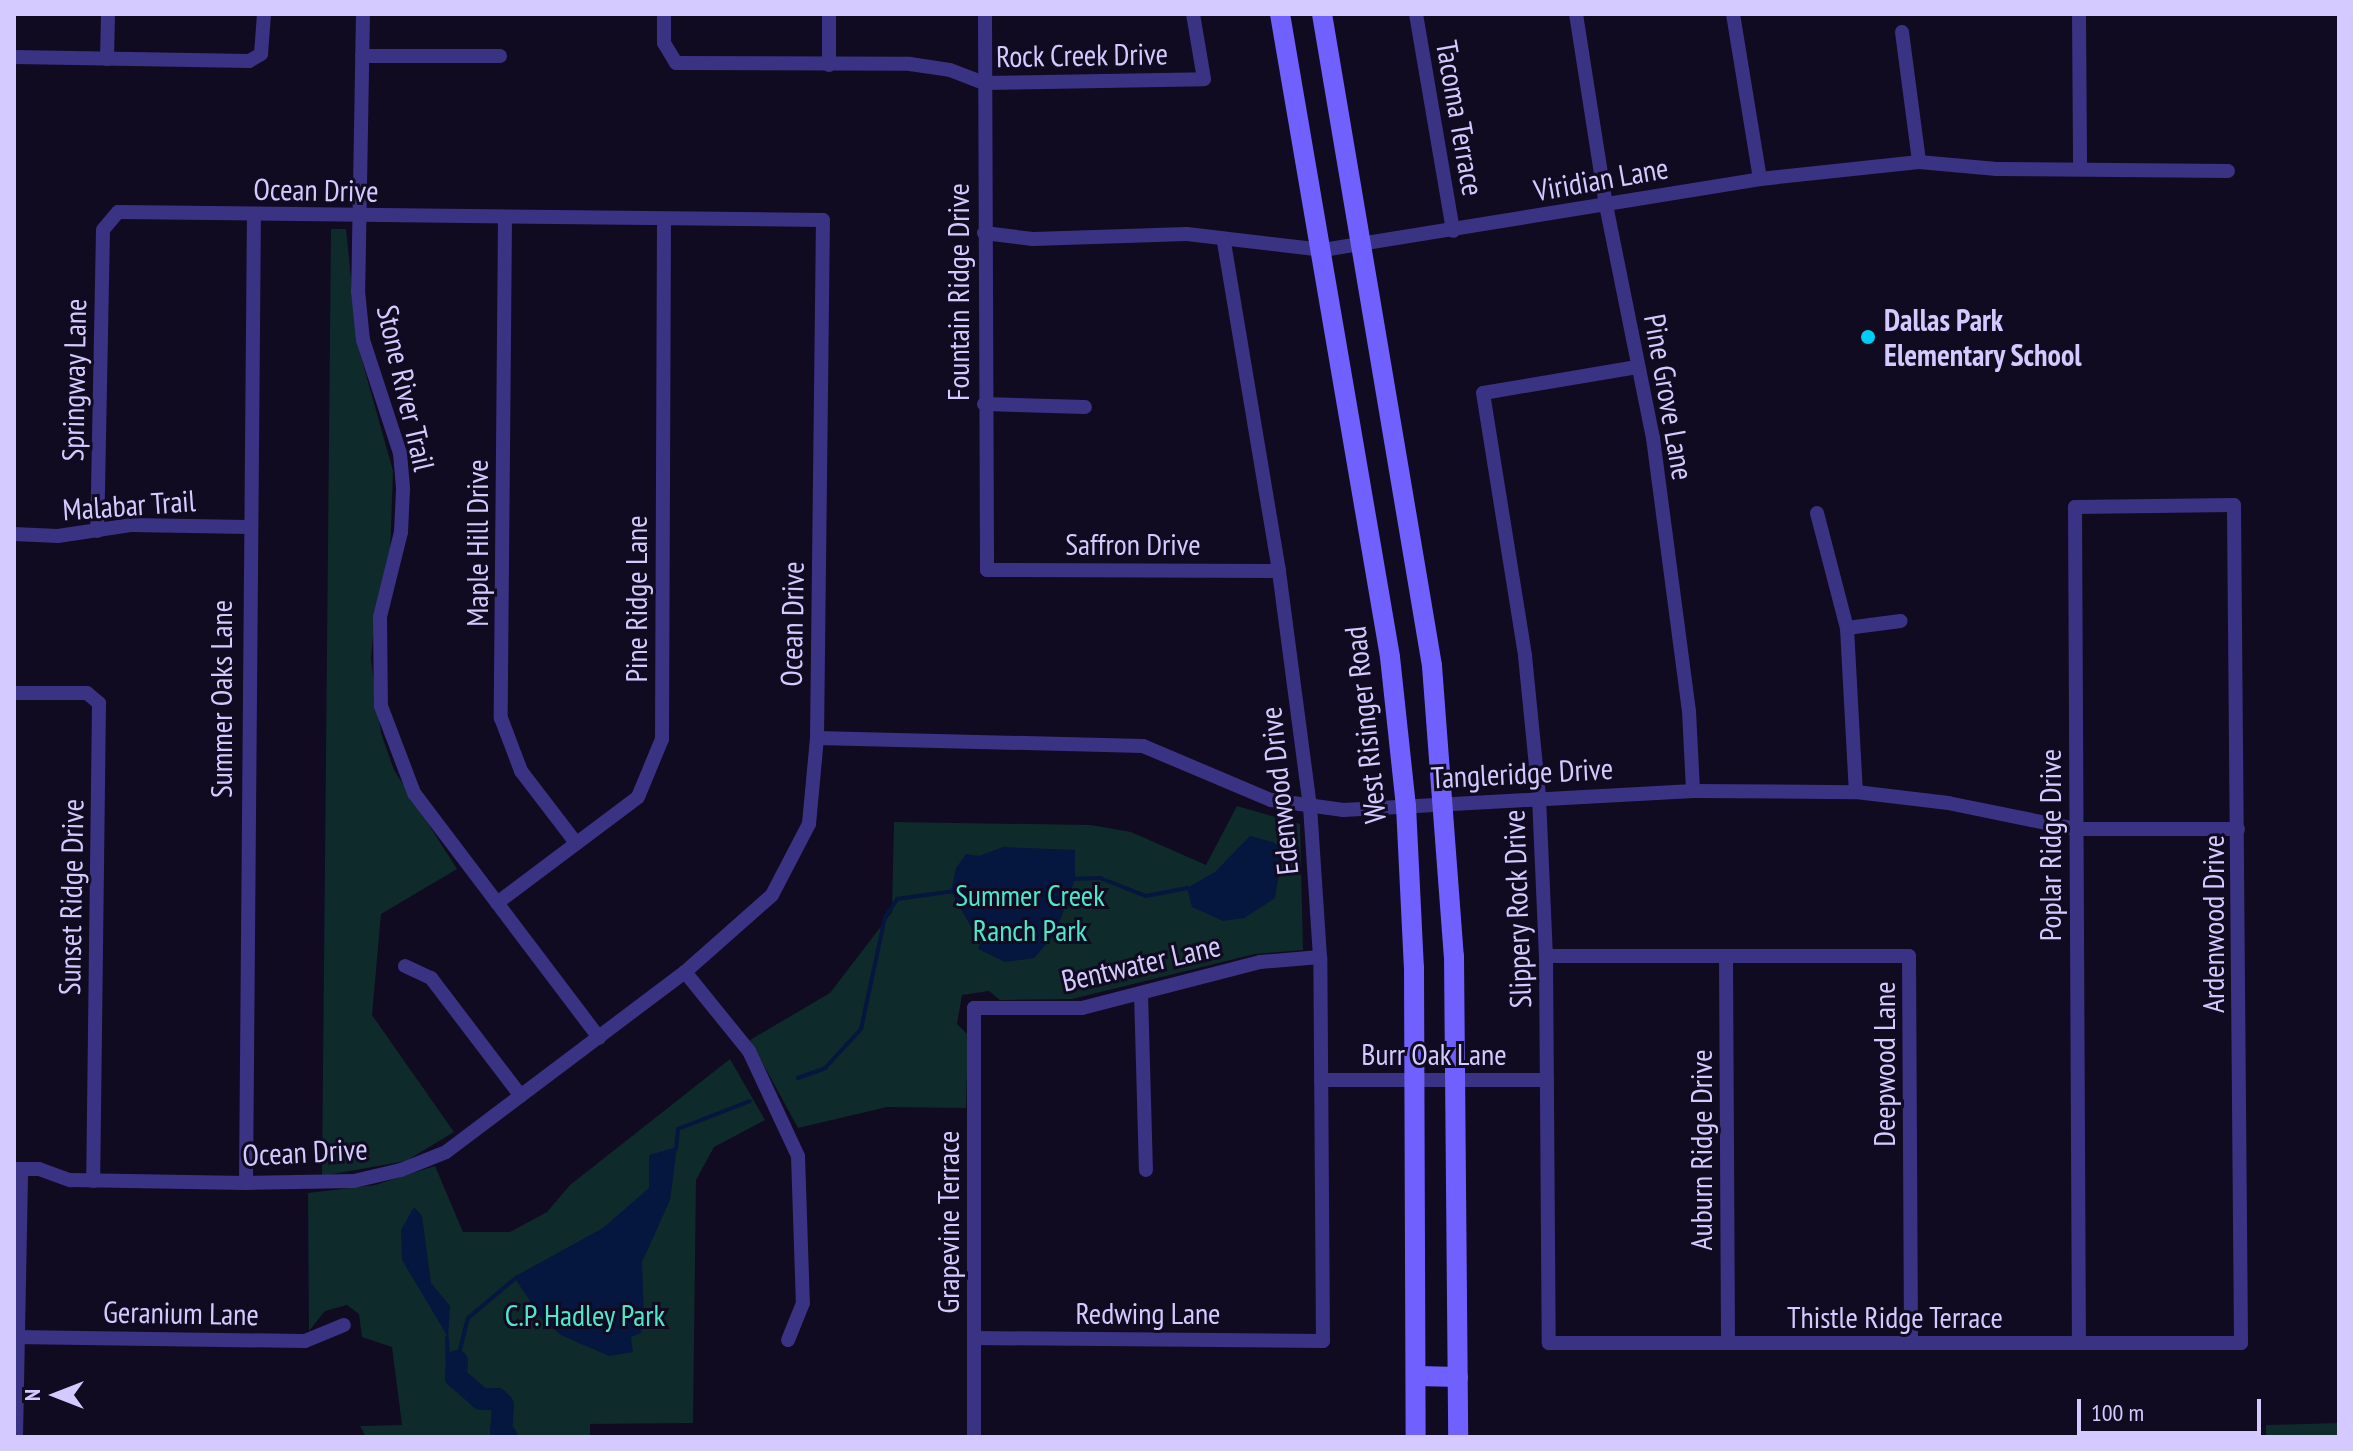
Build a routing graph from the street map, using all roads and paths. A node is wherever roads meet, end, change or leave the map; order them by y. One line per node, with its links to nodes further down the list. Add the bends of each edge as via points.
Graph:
1 (108, 14): 18 (street)
2 (264, 14): 18 (street, via 261,54 249,61)
3 (363, 14): 15 (street, Stone River Trail)
4 (664, 14): 19 (street, Rock Creek Drive, via 664,43 676,63)
5 (829, 14): 19 (street)
6 (985, 14): 20 (street, Fountain Ridge Drive)
7 (1193, 14): 20 (street, Rock Creek Drive, via 1204,79)
8 (1280, 14): 35 (main road, West Risinger Road)
9 (1322, 14): 34 (main road)
10 (1416, 14): 31 (street, Tacoma Terrace)
11 (1576, 14): 25 (street, Pine Grove Lane)
12 (1733, 14): 24 (street)
13 (2079, 14): 22 (street)
14 (1902, 32): 21 (street)
15 (362, 56): 16 (street); 27 (street, Stone River Trail)
16 (500, 56)
17 (14, 57): 18 (street)
18 (107, 59)
19 (829, 65): 20 (street, Rock Creek Drive, via 934,66)
20 (984, 83): 32 (street, Fountain Ridge Drive)
21 (1919, 162): 22 (street, Viridian Lane); 24 (street, Viridian Lane)
22 (2080, 169): 23 (street, Viridian Lane)
23 (2228, 171)
24 (1760, 179): 25 (street, Viridian Lane)
25 (1606, 205): 31 (street, Viridian Lane); 36 (street, Pine Grove Lane)
26 (254, 216): 27 (street, Ocean Drive); 30 (street, Ocean Drive, via 118,212); 41 (street, Summer Oaks Lane)
27 (358, 216): 28 (street, Ocean Drive); 59 (street, Stone River Trail, via 363,340 400,453 403,490 401,532 380,617 381,706 414,793)
28 (505, 220): 29 (street, Ocean Drive); 58 (street, Maple Hill Drive, via 501,718 521,771)
29 (664, 220): 49 (street, Ocean Drive, via 823,220); 58 (street, Pine Ridge Lane, via 662,739 638,797)
30 (103, 230): 42 (street, Springway Lane)
31 (1453, 231): 34 (street, Viridian Lane)
32 (984, 233): 33 (street, Viridian Lane, via 1033,239 1187,234); 37 (street, Fountain Ridge Drive)
33 (1224, 241): 35 (street, Viridian Lane); 45 (street, Edenwood Drive)
34 (1363, 245): 35 (street, Viridian Lane); 53 (main road, via 1421,591)
35 (1323, 250): 54 (main road, West Risinger Road, via 1390,657)
36 (1637, 367): 50 (street, Pine Grove Lane, via 1653,438); 52 (street, Slippery Rock Drive, via 1483,393 1525,656)
37 (984, 404): 38 (street); 44 (street, Fountain Ridge Drive)
38 (1085, 407)
39 (2234, 505): 56 (street, Poplar Ridge Drive, via 2075,507); 57 (street, Ardenwood Drive)
40 (1817, 513): 47 (street)
41 (248, 527): 42 (street, Malabar Trail, via 132,525); 76 (street, Summer Oaks Lane)
42 (97, 531): 43 (street, Malabar Trail)
43 (14, 534)
44 (987, 570): 45 (street, Saffron Drive)
45 (1279, 571): 55 (street, Edenwood Drive)
46 (1901, 621): 47 (street)
47 (1847, 628): 51 (street)
48 (14, 693): 75 (street, Sunset Ridge Drive, via 87,693 99,703)
49 (817, 738): 55 (street, Tangleridge Drive, via 1143,746 1230,786); 64 (street, Ocean Drive, via 809,824 772,895)
50 (1693, 791): 51 (street, Tangleridge Drive); 52 (street, Tangleridge Drive)
51 (1856, 792): 56 (street, Tangleridge Drive, via 1948,803)
52 (1539, 797): 53 (street, Tangleridge Drive); 60 (street, Slippery Rock Drive)
53 (1445, 802): 54 (street, Tangleridge Drive); 71 (main road)
54 (1406, 806): 55 (street, Tangleridge Drive); 69 (main road, West Risinger Road)
55 (1310, 807): 61 (street, Edenwood Drive)
56 (2076, 829): 57 (street, Tangleridge Drive); 85 (street, Poplar Ridge Drive)
57 (2238, 829): 86 (street, Ardenwood Drive)
58 (576, 843): 59 (street, Pine Ridge Lane)
59 (497, 903): 67 (street, Stone River Trail)
60 (1546, 956): 62 (street, Deepwood Lane); 70 (street, Slippery Rock Drive)
61 (1320, 957): 65 (street, Bentwater Lane, via 1260,962); 68 (street, Edenwood Drive)
62 (1726, 958): 82 (street, Auburn Ridge Drive); 83 (street, Deepwood Lane, via 1909,956)
63 (405, 966): 72 (street, via 431,978)
64 (685, 972): 67 (street, Ocean Drive); 80 (street, via 749,1051 798,1156 803,1303)
65 (1141, 993): 66 (street, Bentwater Lane, via 1082,1008); 74 (street)
66 (974, 1008): 79 (street, Grapevine Terrace)
67 (599, 1038): 72 (street, Ocean Drive)
68 (1321, 1080): 69 (street, Burr Oak Lane); 81 (street, Edenwood Drive)
69 (1413, 1080): 71 (street, Burr Oak Lane); 87 (main road, West Risinger Road)
70 (1547, 1080): 71 (street, Burr Oak Lane); 84 (street, Slippery Rock Drive)
71 (1456, 1081): 88 (main road)
72 (521, 1096): 76 (street, Ocean Drive, via 446,1152 401,1170 354,1181)
73 (17, 1169): 75 (street, Ocean Drive); 78 (street)
74 (1146, 1170)
75 (93, 1181): 76 (street, Ocean Drive)
76 (246, 1183)
77 (344, 1325): 78 (street, Geranium Lane, via 305,1341)
78 (16, 1337): 89 (street)
79 (974, 1338): 81 (street, Redwing Lane); 90 (street, Grapevine Terrace)
80 (788, 1340)
81 (1323, 1341)
82 (1728, 1342): 83 (street, Thistle Ridge Terrace); 84 (street, Thistle Ridge Terrace)
83 (1911, 1342): 85 (street, Thistle Ridge Terrace)
84 (1549, 1343)
85 (2079, 1343): 86 (street, Thistle Ridge Terrace)
86 (2241, 1343)
87 (1417, 1376): 88 (main road); 91 (main road, West Risinger Road)
88 (1458, 1377): 92 (main road)
89 (16, 1437)
90 (974, 1437)
91 (1416, 1437)
92 (1458, 1437)

